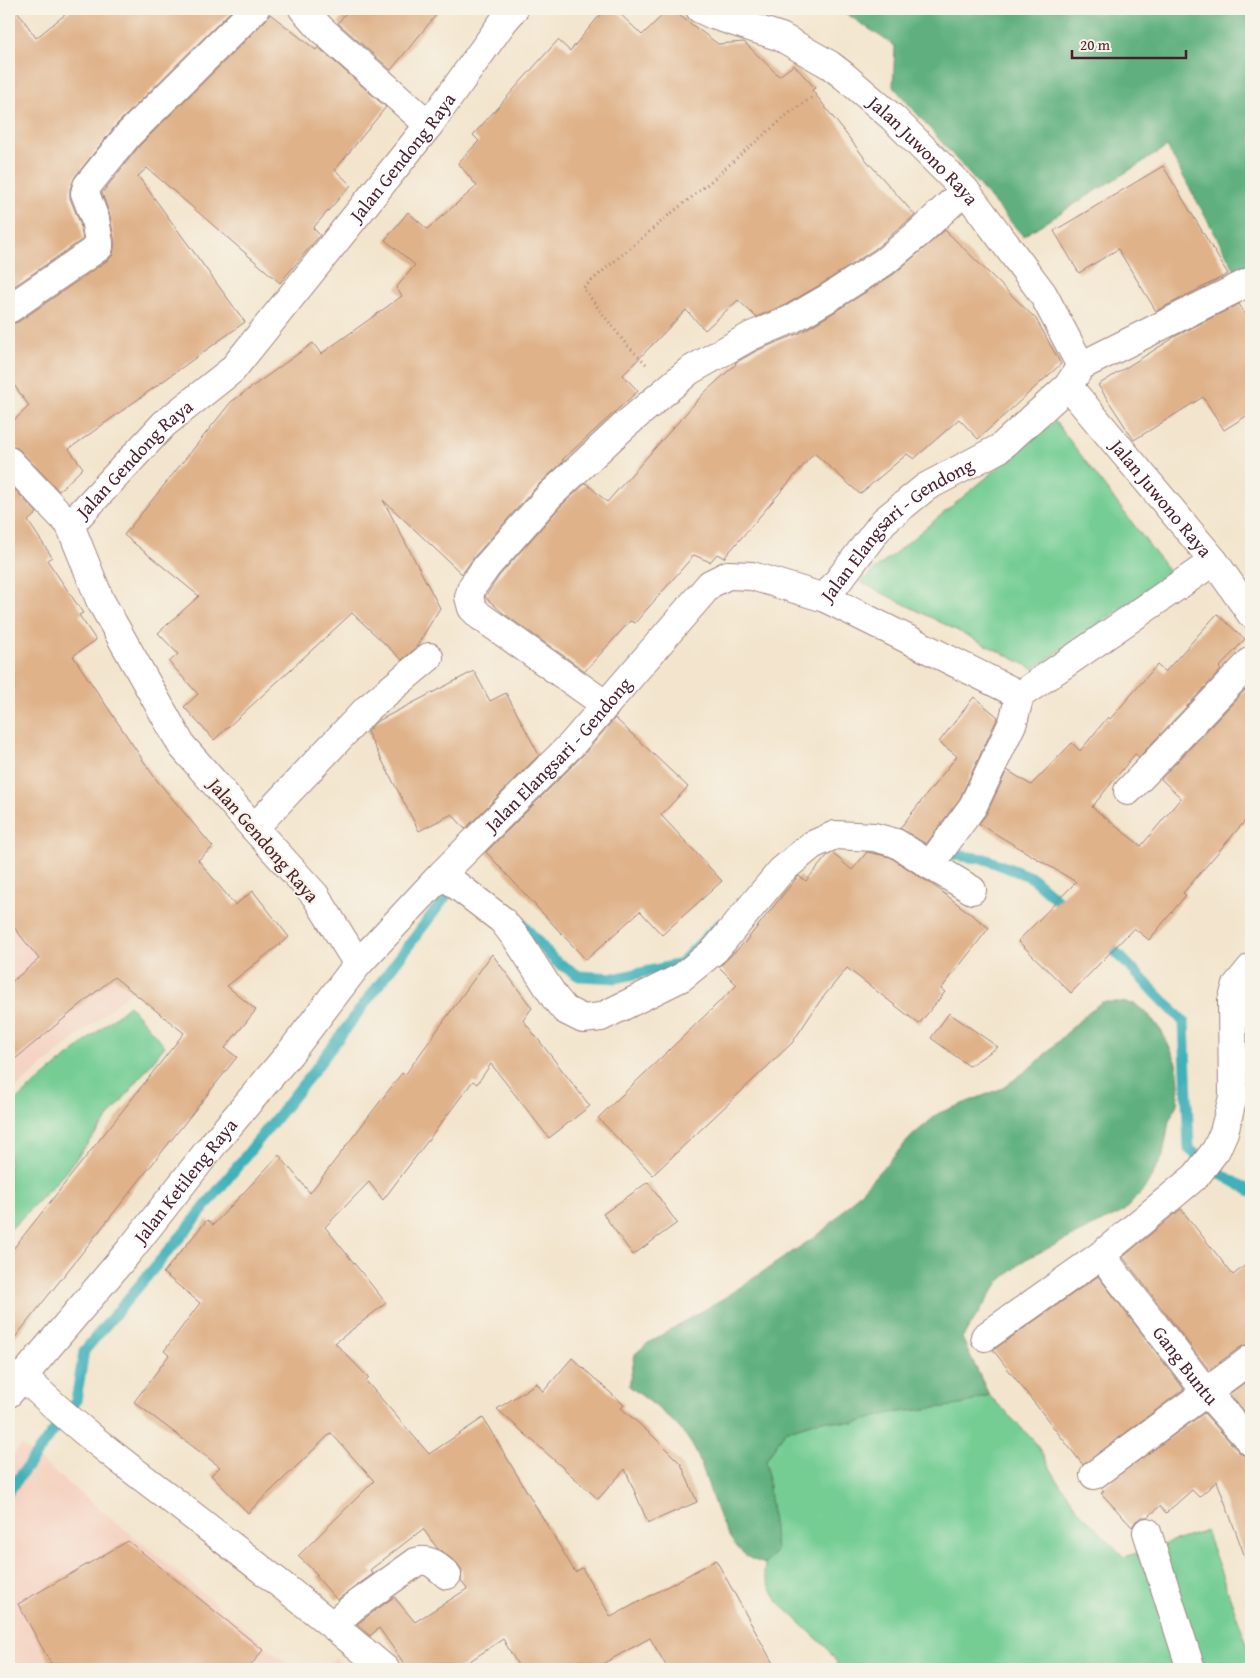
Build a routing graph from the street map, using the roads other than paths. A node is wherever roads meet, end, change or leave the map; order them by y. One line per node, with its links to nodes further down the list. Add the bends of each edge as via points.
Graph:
1 (255, 9): 8 (street, via 128,135 87,186 85,193 95,219 98,247)
2 (303, 9): 5 (street, via 321,29)
3 (514, 9): 5 (street, Jalan Gendong Raya)
4 (707, 12): 6 (street, Jalan Juwono Raya, via 781,37 843,75 893,118)
5 (429, 125): 11 (street, Jalan Gendong Raya, via 232,370 164,424)
6 (965, 190): 9 (street, Jalan Juwono Raya, via 1043,294); 18 (street, via 884,262 792,319 751,336 689,371 550,494 472,587 469,597 472,608 480,616)
7 (1251, 282): 9 (street, Jalan Elangsari - Gendong)
8 (9, 309)
9 (1075, 376): 12 (street, Jalan Juwono Raya); 13 (street, Jalan Elangsari - Gendong, via 1000,448 926,487 884,521)
10 (9, 461): 11 (street)
11 (70, 525): 20 (street, Jalan Gendong Raya, via 100,600 182,746)
12 (1214, 561): 14 (street, Jalan Juwono Raya); 17 (street)
13 (826, 598): 17 (street); 18 (street, Jalan Elangsari - Gendong, via 752,576 728,575 710,584)
14 (1248, 601)
15 (429, 657): 20 (street, via 367,709)
16 (1251, 661): 19 (street)
17 (1020, 695): 21 (street, via 1013,722 973,806)
18 (606, 705): 22 (street, Jalan Elangsari - Gendong)
19 (1128, 791)
20 (254, 828): 24 (street, Jalan Gendong Raya, via 315,894)
21 (936, 856): 22 (street, via 874,837 835,835 812,844 781,871 714,950 682,977 602,1017 583,1019 565,1010 555,998 502,920); 23 (street)
22 (450, 881): 24 (street, Jalan Elangsari - Gendong)
23 (972, 890)
24 (358, 964): 29 (street, Jalan Ketileng Raya, via 290,1054 130,1250)
25 (1251, 968): 26 (street, via 1237,985 1232,1001 1233,1097 1216,1150 1196,1176)
26 (1101, 1255): 27 (street); 30 (street, Gang Buntu)
27 (985, 1337)
28 (1251, 1359): 30 (street)
29 (13, 1375): 35 (street)
30 (1206, 1392): 31 (street, Gang Buntu); 32 (street)
31 (1251, 1442)
32 (1094, 1476)
33 (1147, 1532): 37 (street)
34 (447, 1575): 35 (street, via 430,1561 416,1562)
35 (333, 1625): 36 (street)
36 (385, 1669)
37 (1191, 1669)

